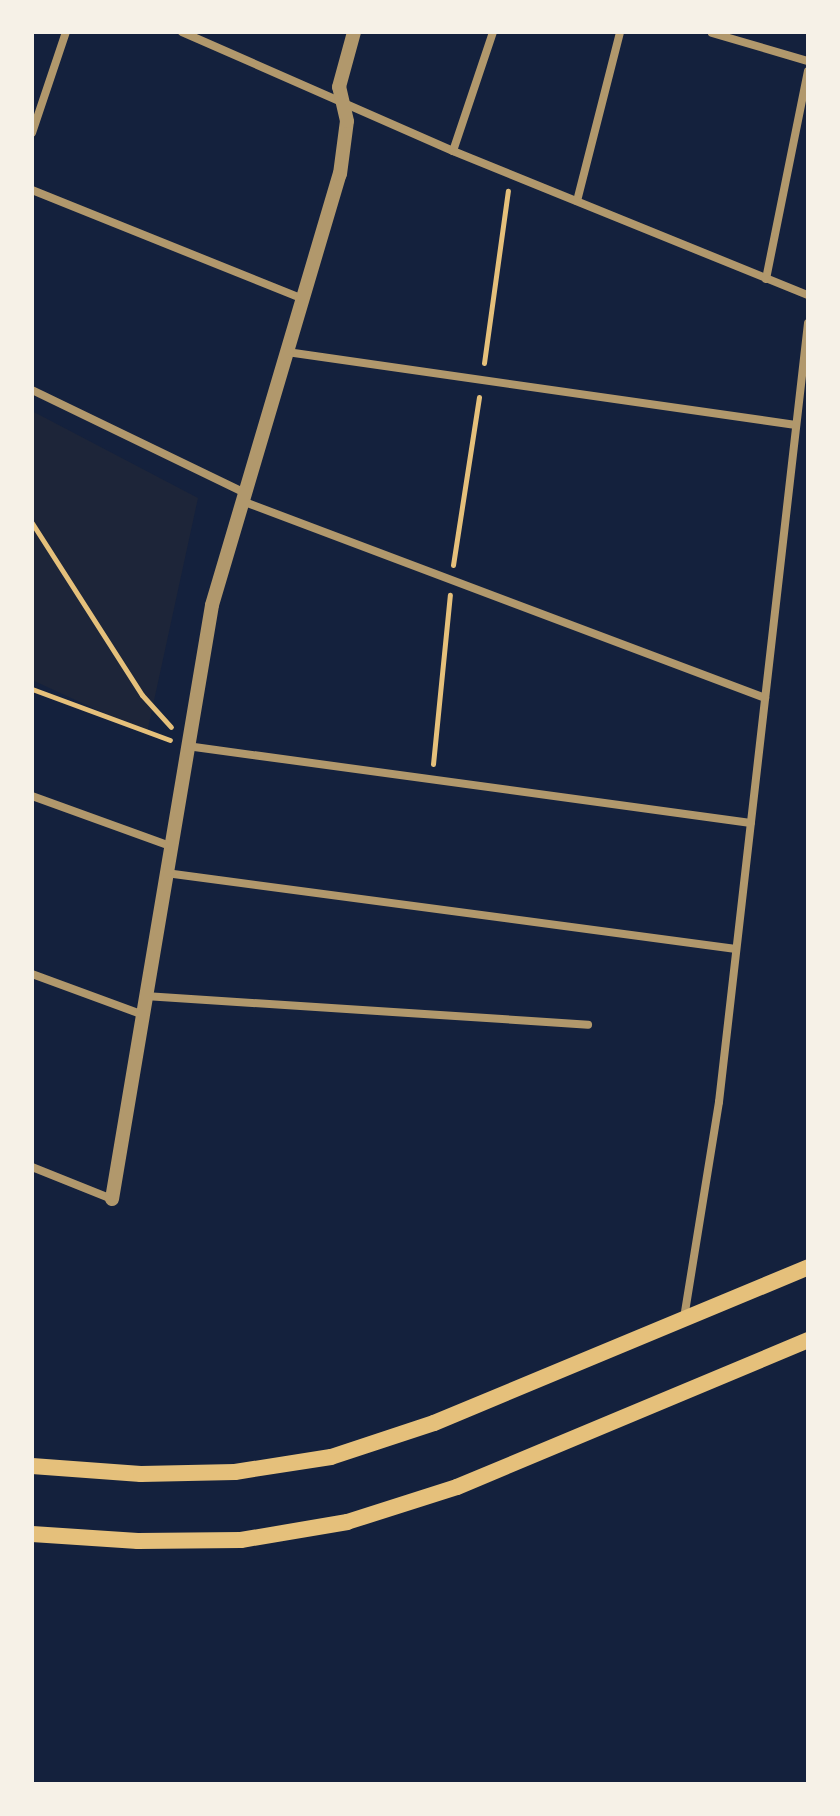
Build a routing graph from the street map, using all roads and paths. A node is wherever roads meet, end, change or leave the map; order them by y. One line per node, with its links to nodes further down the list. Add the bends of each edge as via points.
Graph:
1 (66, 32): 10 (street)
2 (182, 32): 9 (street)
3 (354, 32): 9 (street, via 339,87)
4 (493, 32): 11 (street)
5 (620, 32): 14 (street)
6 (712, 33): 7 (street)
7 (808, 61)
8 (808, 71): 15 (street)
9 (343, 102): 11 (street); 17 (street, via 348,143)
10 (32, 133)
11 (453, 151): 12 (street)
12 (510, 174): 14 (street); 20 (path)
13 (32, 190): 17 (street)
14 (577, 201): 15 (street)
15 (766, 279): 16 (street)
16 (808, 295)
17 (303, 299): 19 (street)
18 (808, 323): 22 (street)
19 (287, 352): 20 (street); 23 (street)
20 (481, 380): 22 (street); 25 (path)
21 (32, 390): 23 (street)
22 (796, 425): 27 (street)
23 (244, 497): 25 (street); 28 (street, via 212,605)
24 (32, 523): 28 (path, via 142,695)
25 (451, 580): 27 (street); 29 (path)
26 (32, 689): 28 (path)
27 (765, 698): 31 (street)
28 (187, 746): 29 (street); 32 (street)
29 (431, 780): 31 (street)
30 (32, 796): 32 (street)
31 (751, 823): 34 (street)
32 (170, 846): 33 (street)
33 (165, 873): 34 (street); 36 (street)
34 (736, 949): 42 (street, via 719,1102)
35 (32, 974): 37 (street)
36 (144, 996): 37 (street); 38 (street)
37 (141, 1014): 40 (street)
38 (588, 1025)
39 (32, 1167): 40 (street)
40 (112, 1199)
41 (808, 1267): 42 (main road)
42 (684, 1319): 44 (main road, via 434,1423 331,1457 235,1472 141,1474)
43 (808, 1340): 45 (main road, via 457,1487 347,1522 241,1540)
44 (32, 1466)
45 (32, 1534)

